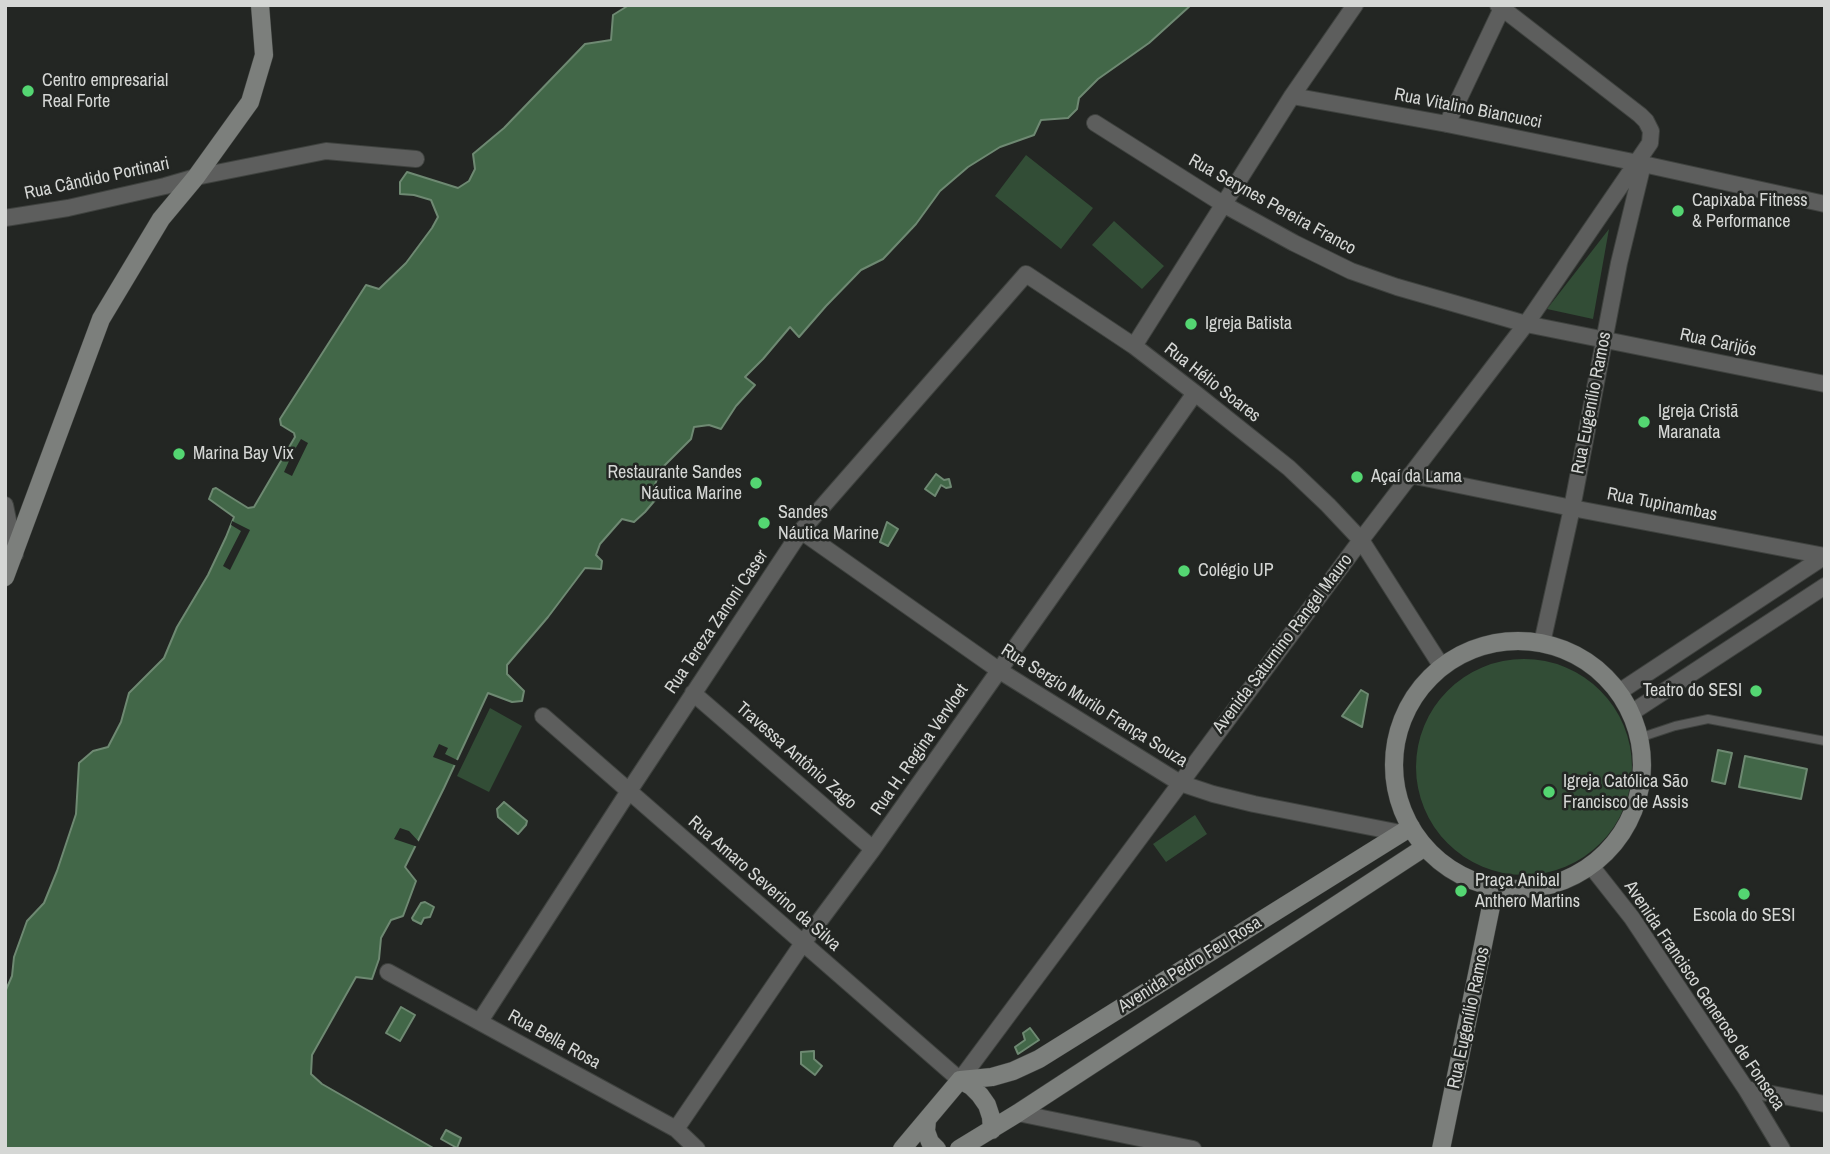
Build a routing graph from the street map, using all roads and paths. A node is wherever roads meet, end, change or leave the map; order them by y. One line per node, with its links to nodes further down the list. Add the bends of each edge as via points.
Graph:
1 (260, 5): 9 (street, via 264,55 250,102)
2 (1355, 5): 4 (street)
3 (1500, 7): 6 (street); 8 (street, Avenida Saturnino Rangel Mauro, via 1646,121 1650,143)
4 (1292, 96): 6 (street, Rua Vitalino Biancucci); 10 (street)
5 (1095, 123): 10 (street, Rua Serynes Pereira Franco)
6 (1447, 124): 8 (street, Rua Vitalino Biancucci)
7 (416, 159): 9 (street, Rua Cândido Portinari, via 326,151)
8 (1640, 163): 11 (street, Rua Vitalino Biancucci); 14 (street, Avenida Saturnino Rangel Mauro); 15 (street, Rua Eugenílio Ramos)
9 (196, 177): 12 (street, Rua Cândido Portinari); 24 (street, via 161,219 101,319)
10 (1223, 204): 14 (street, Rua Serynes Pereira Franco, via 1351,271); 16 (street)
11 (1825, 204)
12 (5, 218)
13 (1026, 274): 16 (street, Rua Hélio Soares); 22 (street, Rua Tereza Zanoni Caser)
14 (1526, 324): 15 (street, Rua Serynes Pereira Franco); 19 (street, Avenida Saturnino Rangel Mauro)
15 (1604, 339): 17 (street, Rua Carijós); 21 (street, Rua Eugenílio Ramos)
16 (1134, 346): 18 (street, Rua Hélio Soares)
17 (1825, 384)
18 (1195, 393): 23 (street, Rua Hélio Soares, via 1289,468); 30 (street, Rua H. Regina Vervloet)
19 (1410, 475): 21 (street, Rua Tupinambas); 23 (street, Avenida Saturnino Rangel Mauro)
20 (5, 505): 24 (street)
21 (1572, 508): 25 (street, Rua Tupinambas); 28 (street, Rua Eugenílio Ramos)
22 (801, 531): 30 (street, Rua Sergio Murilo França Souza); 31 (street, Rua Tereza Zanoni Caser)
23 (1361, 540): 29 (street); 37 (street, Avenida Saturnino Rangel Mauro)
24 (15, 554): 26 (street)
25 (1825, 556): 32 (street)
26 (6, 574)
27 (1825, 586): 33 (street)
28 (1542, 643): 29 (street, via 1487,644); 32 (street, via 1585,660)
29 (1442, 667): 39 (street, via 1411,702 1395,747 1396,785)
30 (1000, 671): 37 (street, Rua Sergio Murilo França Souza); 41 (street, Rua H. Regina Vervloet)
31 (693, 692): 38 (street, Rua Tereza Zanoni Caser); 41 (street, Travessa Antônio Zago)
32 (1619, 692): 33 (street)
33 (1631, 713): 35 (street)
34 (543, 716): 38 (street, Rua Amaro Severino da Silva)
35 (1639, 738): 36 (lane, via 1708,719); 42 (street, via 1641,780 1633,813 1615,842)
36 (1825, 741)
37 (1180, 783): 39 (street, Rua Sergio Murilo França Souza, via 1254,804); 47 (street, Avenida Saturnino Rangel Mauro)
38 (629, 791): 44 (street, Rua Amaro Severino da Silva); 46 (street, Rua Tereza Zanoni Caser)
39 (1406, 830): 40 (street); 47 (street, Avenida Pedro Feu Rosa, via 1039,1059 992,1077)
40 (1425, 847): 43 (street, via 1455,873); 50 (street, Avenida Pedro Feu Rosa)
41 (873, 849): 44 (street, Rua H. Regina Vervloet)
42 (1591, 866): 43 (street, via 1545,887); 48 (street, Avenida Francisco Generoso de Fonseca, via 1632,918)
43 (1495, 887): 59 (street, Rua Eugenílio Ramos)
44 (803, 943): 47 (street, Rua Amaro Severino da Silva); 52 (street, Rua H. Regina Vervloet)
45 (388, 972): 46 (street, Rua Bella Rosa)
46 (480, 1021): 52 (street, Rua Bella Rosa)
47 (960, 1080): 51 (street, Avenida Saturnino Rangel Mauro); 53 (street, via 987,1105)
48 (1746, 1089): 49 (street); 60 (street, Avenida Francisco Generoso de Fonseca)
49 (1825, 1104)
50 (1018, 1113): 53 (street, Avenida Pedro Feu Rosa); 58 (street)
51 (927, 1120): 55 (street, Avenida Saturnino Rangel Mauro); 56 (street, via 926,1131)
52 (676, 1129): 54 (street, Rua Bella Rosa)
53 (992, 1130): 57 (street)
54 (697, 1149)
55 (902, 1149)
56 (936, 1149)
57 (959, 1149)
58 (1193, 1149)
59 (1441, 1149)
60 (1782, 1149)

